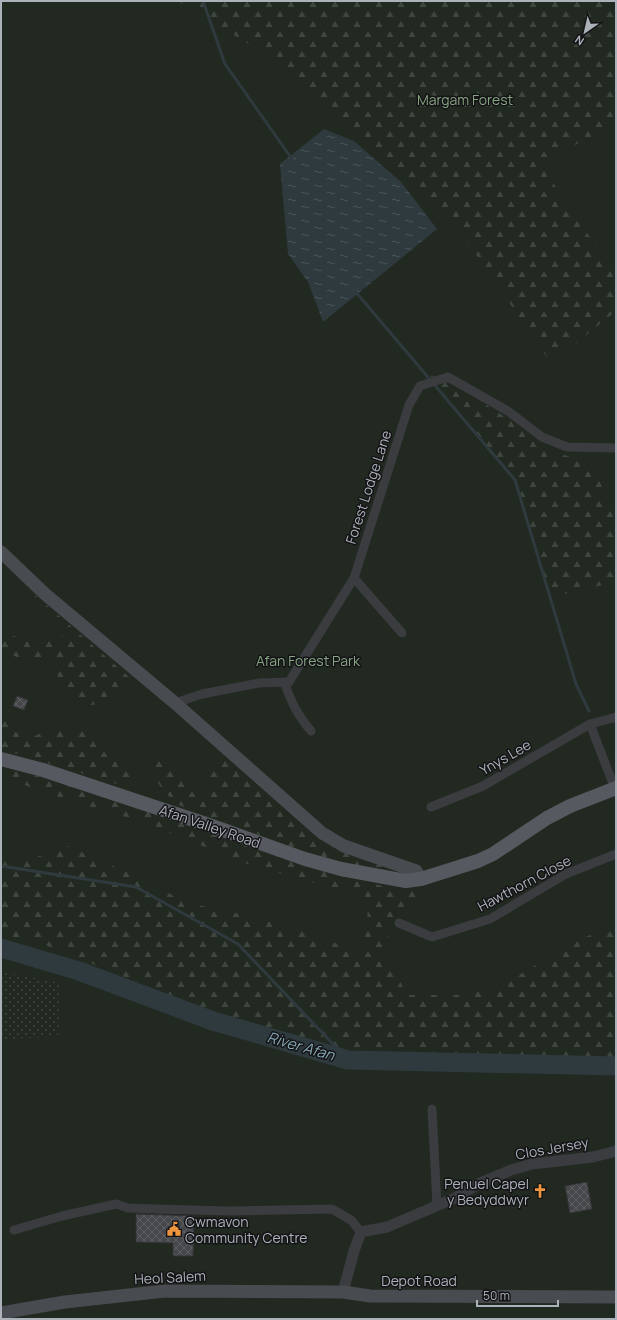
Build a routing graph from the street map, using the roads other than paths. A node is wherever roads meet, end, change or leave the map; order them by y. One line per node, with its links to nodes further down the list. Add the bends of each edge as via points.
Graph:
1 (616, 448): 3 (street, Forest Lodge Lane, via 567,447 542,437 508,411 448,377 420,386 408,405)
2 (1, 552): 6 (main road, via 45,594)
3 (354, 578): 4 (street); 5 (street, Forest Lodge Lane, via 289,682)
4 (402, 633)
5 (284, 682): 6 (street, via 259,683 202,694); 9 (street, via 298,716)
6 (175, 704): 14 (main road, via 322,833 344,846 416,871)
7 (616, 717): 8 (street, Ynys Lee)
8 (590, 724): 11 (street); 12 (street, Ynys Lee, via 483,786)
9 (311, 731)
10 (1, 759): 14 (main road, Afan Valley Road, via 212,826 305,859 382,877 406,881)
11 (616, 789): 14 (main road, Afan Valley Road, via 570,806 478,861)
12 (431, 807)
13 (616, 854): 15 (street, Hawthorn Close, via 566,874 490,919 432,936)
14 (421, 879)
15 (399, 923)
16 (432, 1109): 18 (street)
17 (616, 1151): 18 (street, Clos Jersey, via 593,1157 532,1164 511,1170)
18 (437, 1206): 20 (street, Clos Jersey, via 387,1227)
19 (14, 1230): 20 (street, via 116,1204 128,1208 229,1211 332,1209 351,1220)
20 (361, 1232): 21 (street)
21 (342, 1292): 22 (main road, Depot Road, via 370,1296); 23 (main road, Heol Salem, via 165,1291 65,1302)
22 (616, 1297)
23 (6, 1314)

